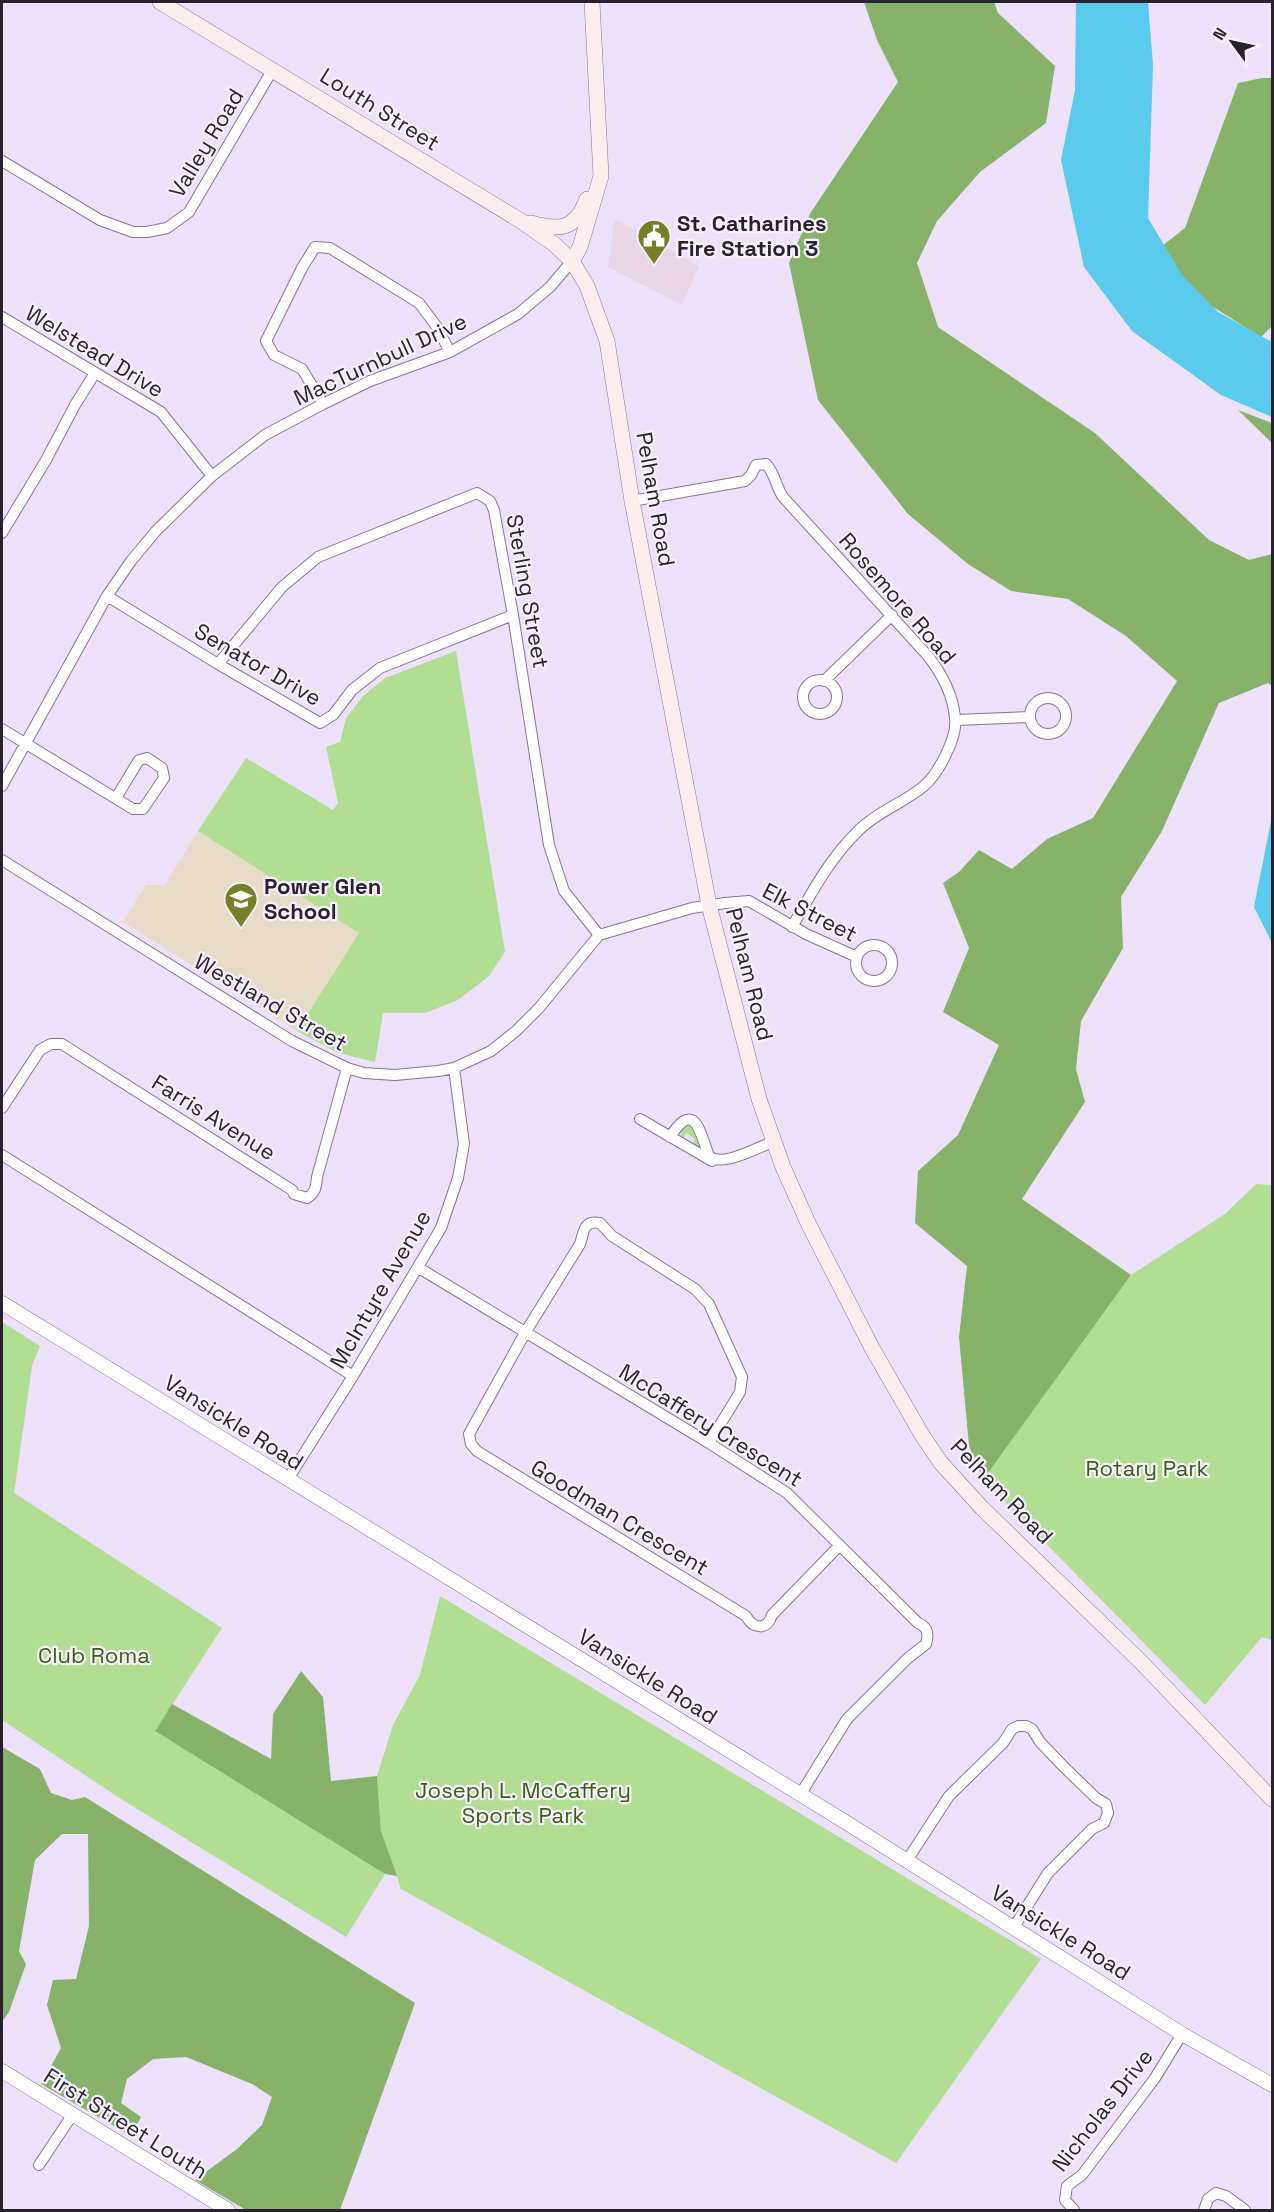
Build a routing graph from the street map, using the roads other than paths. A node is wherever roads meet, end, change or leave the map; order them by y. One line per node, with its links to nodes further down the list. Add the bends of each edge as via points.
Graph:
1 (160, 2): 3 (main road, Louth Street)
2 (592, 2): 5 (main road)
3 (273, 69): 4 (street, Valley Road, via 189,212 167,228 133,232 100,220); 6 (main road, Louth Street)
4 (2, 160)
5 (602, 176): 6 (main road, via 573,223 553,229); 7 (main road)
6 (521, 221): 7 (main road, Louth Street)
7 (572, 261): 9 (street, MacTurnbull Drive, via 550,287 518,314); 13 (main road, Pelham Road, via 587,286 608,341)
8 (2, 317): 10 (street, Welstead Drive)
9 (450, 352): 11 (street, MacTurnbull Drive, via 370,381); 11 (street, via 419,303 330,248 315,247 266,340 274,355 302,369)
10 (94, 373): 12 (street, Welstead Drive, via 161,412); 14 (street)
11 (323, 404): 12 (street, MacTurnbull Drive, via 265,435)
12 (212, 476): 15 (street, MacTurnbull Drive, via 156,531)
13 (632, 501): 17 (street, Rosemore Road, via 745,481 756,465 766,464 783,497); 27 (main road, Pelham Road)
14 (2, 533)
15 (107, 596): 18 (street, Senator Drive); 23 (street, MacTurnbull Drive)
16 (513, 615): 18 (street, Senator Drive, via 380,668 320,723); 18 (street, Sterling Street, via 494,510 490,501 477,493 318,557 282,587); 29 (street, Sterling Street, via 549,845 564,891)
17 (892, 615): 19 (street); 21 (street, Rosemore Road, via 939,671)
18 (218, 664)
19 (824, 681)
20 (1030, 717): 21 (street)
21 (956, 720): 28 (street, Rosemore Road, via 946,756 933,776 842,846)
22 (2, 729): 23 (street)
23 (26, 743): 24 (street, MacTurnbull Drive); 25 (street)
24 (2, 786)
25 (116, 798): 25 (street, via 139,760 147,758 162,768 164,778 142,809 133,809)
26 (2, 860): 31 (street, Westland Street, via 292,1041)
27 (709, 906): 28 (street, Elk Street, via 749,901); 29 (street); 36 (main road, Pelham Road)
28 (792, 927): 30 (street, Elk Street)
29 (599, 934): 32 (street, Westland Street, via 516,1031 491,1051)
30 (857, 957)
31 (347, 1068): 32 (street, Westland Street, via 396,1075); 33 (street, Farris Avenue, via 317,1186 307,1198 294,1194 62,1044 40,1050)
32 (453, 1068): 39 (street, McIntyre Avenue, via 464,1144 458,1178 441,1228)
33 (2, 1108)
34 (640, 1119): 35 (street)
35 (670, 1137): 38 (street, via 707,1160); 38 (street, via 680,1123 691,1120 699,1125 710,1158)
36 (773, 1142): 38 (street); 47 (main road, Pelham Road, via 809,1225 872,1348 941,1463)
37 (2, 1155): 42 (street)
38 (723, 1160)
39 (419, 1268): 41 (street, McCaffery Crescent); 42 (street, McIntyre Avenue)
40 (2, 1303): 44 (street, Vansickle Road)
41 (525, 1333): 43 (street, McCaffery Crescent); 43 (street, via 580,1244 583,1228 600,1223 612,1236 695,1288 709,1304 742,1377 740,1392); 45 (street, Goodman Crescent, via 469,1434 477,1451 496,1465 746,1616 756,1627 768,1624)
42 (353, 1376): 44 (street, McIntyre Avenue)
43 (710, 1443): 45 (street, McCaffery Crescent, via 787,1493)
44 (288, 1479): 46 (street, Vansickle Road)
45 (839, 1546): 46 (street, McCaffery Crescent, via 925,1627 928,1639 847,1719)
46 (800, 1795): 48 (street, Vansickle Road)
47 (1272, 1799)
48 (906, 1862): 49 (street, Vansickle Road); 49 (street, via 952,1792 1003,1743 1012,1729 1029,1727 1064,1767 1106,1804 1107,1813 1104,1823 1092,1829 1048,1873)
49 (1014, 1927): 50 (street, Vansickle Road)
50 (1182, 2034): 52 (street, Vansickle Road); 56 (street, Nicholas Drive, via 1155,2078 1082,2175 1067,2186 1065,2200)
51 (2, 2071): 53 (street, First Street Louth)
52 (1272, 2085)
53 (73, 2114): 54 (street); 55 (street, First Street Louth)
54 (39, 2165)
55 (228, 2211)
56 (1074, 2211)
57 (1204, 2211): 58 (street, via 1208,2199 1216,2193)
58 (1245, 2211)

